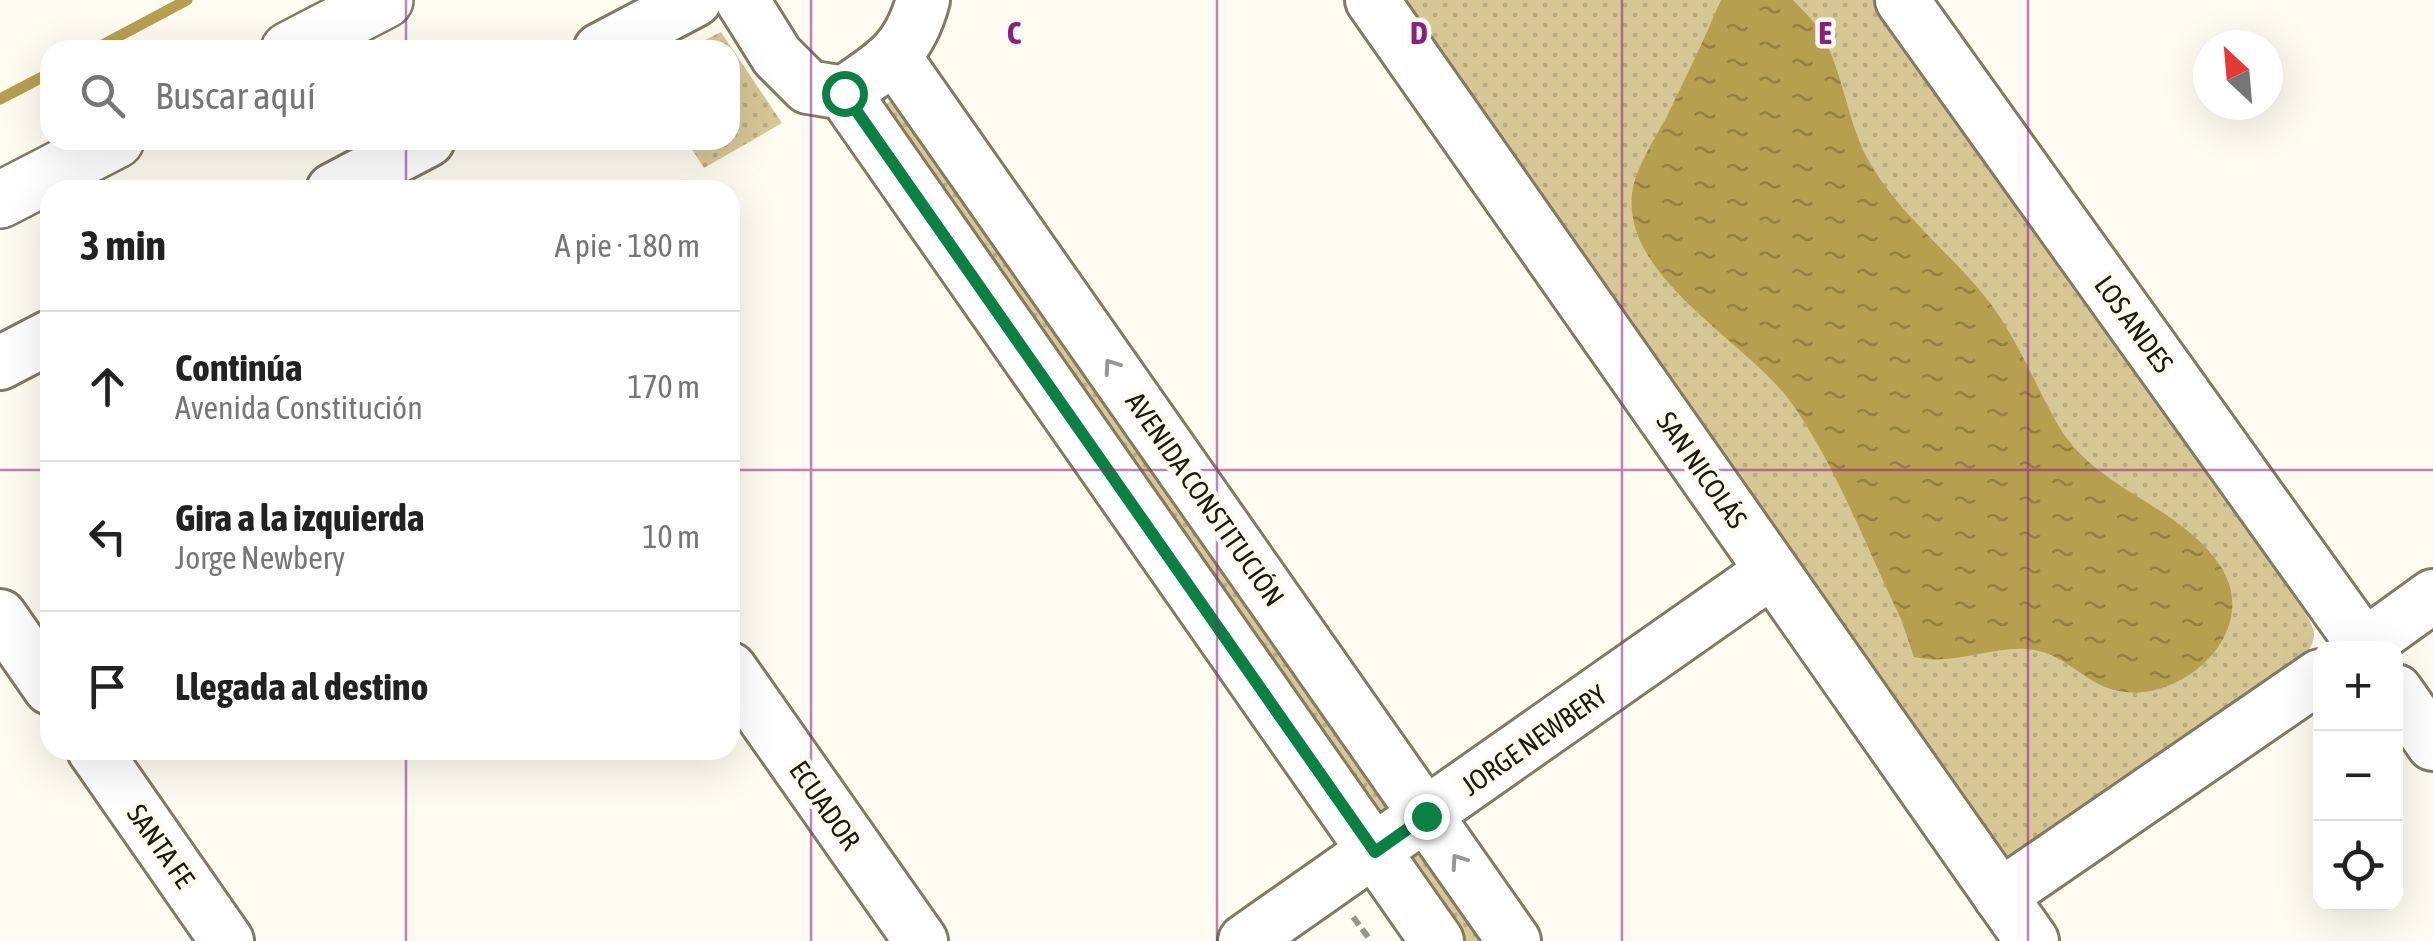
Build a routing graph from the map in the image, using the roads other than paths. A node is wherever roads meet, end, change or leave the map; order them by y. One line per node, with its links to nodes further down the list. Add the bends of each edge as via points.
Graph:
1 (385, 0): 7 (main road)
2 (696, 0): 8 (street)
3 (742, 0): 10 (street, via 778,56 808,87)
4 (922, 0): 9 (street, via 914,31)
5 (1372, 0): 17 (street, SAN NICOLÁS)
6 (1902, 0): 20 (street, LOS ANDES)
7 (308, 40)
8 (619, 40)
9 (895, 58): 10 (street); 28 (street, AVENIDA CONSTITUCIÓN, one-way to 9)
10 (844, 93): 29 (street)
11 (97, 150): 14 (main road)
12 (414, 150): 13 (street)
13 (371, 180)
14 (0, 200)
15 (40, 343): 16 (street)
16 (0, 364)
17 (1772, 571): 28 (street, JORGE NEWBERY); 30 (street, SAN NICOLÁS)
18 (2433, 596): 21 (street)
19 (0, 616): 22 (street)
20 (2358, 641)
21 (2372, 641)
22 (40, 674)
23 (2313, 681): 30 (street)
24 (740, 684): 32 (street, ECUADOR)
25 (2403, 701): 26 (street)
26 (2433, 744)
27 (101, 760): 31 (street, SANTA FE)
28 (1426, 816): 29 (street, JORGE NEWBERY); 35 (street, AVENIDA CONSTITUCIÓN, one-way to 28)
29 (1375, 852): 33 (street, JORGE NEWBERY); 34 (street)
30 (2000, 896): 36 (street, SAN NICOLÁS)
31 (228, 941)
32 (921, 941)
33 (1245, 941)
34 (1437, 941)
35 (1514, 941)
36 (2032, 941)

